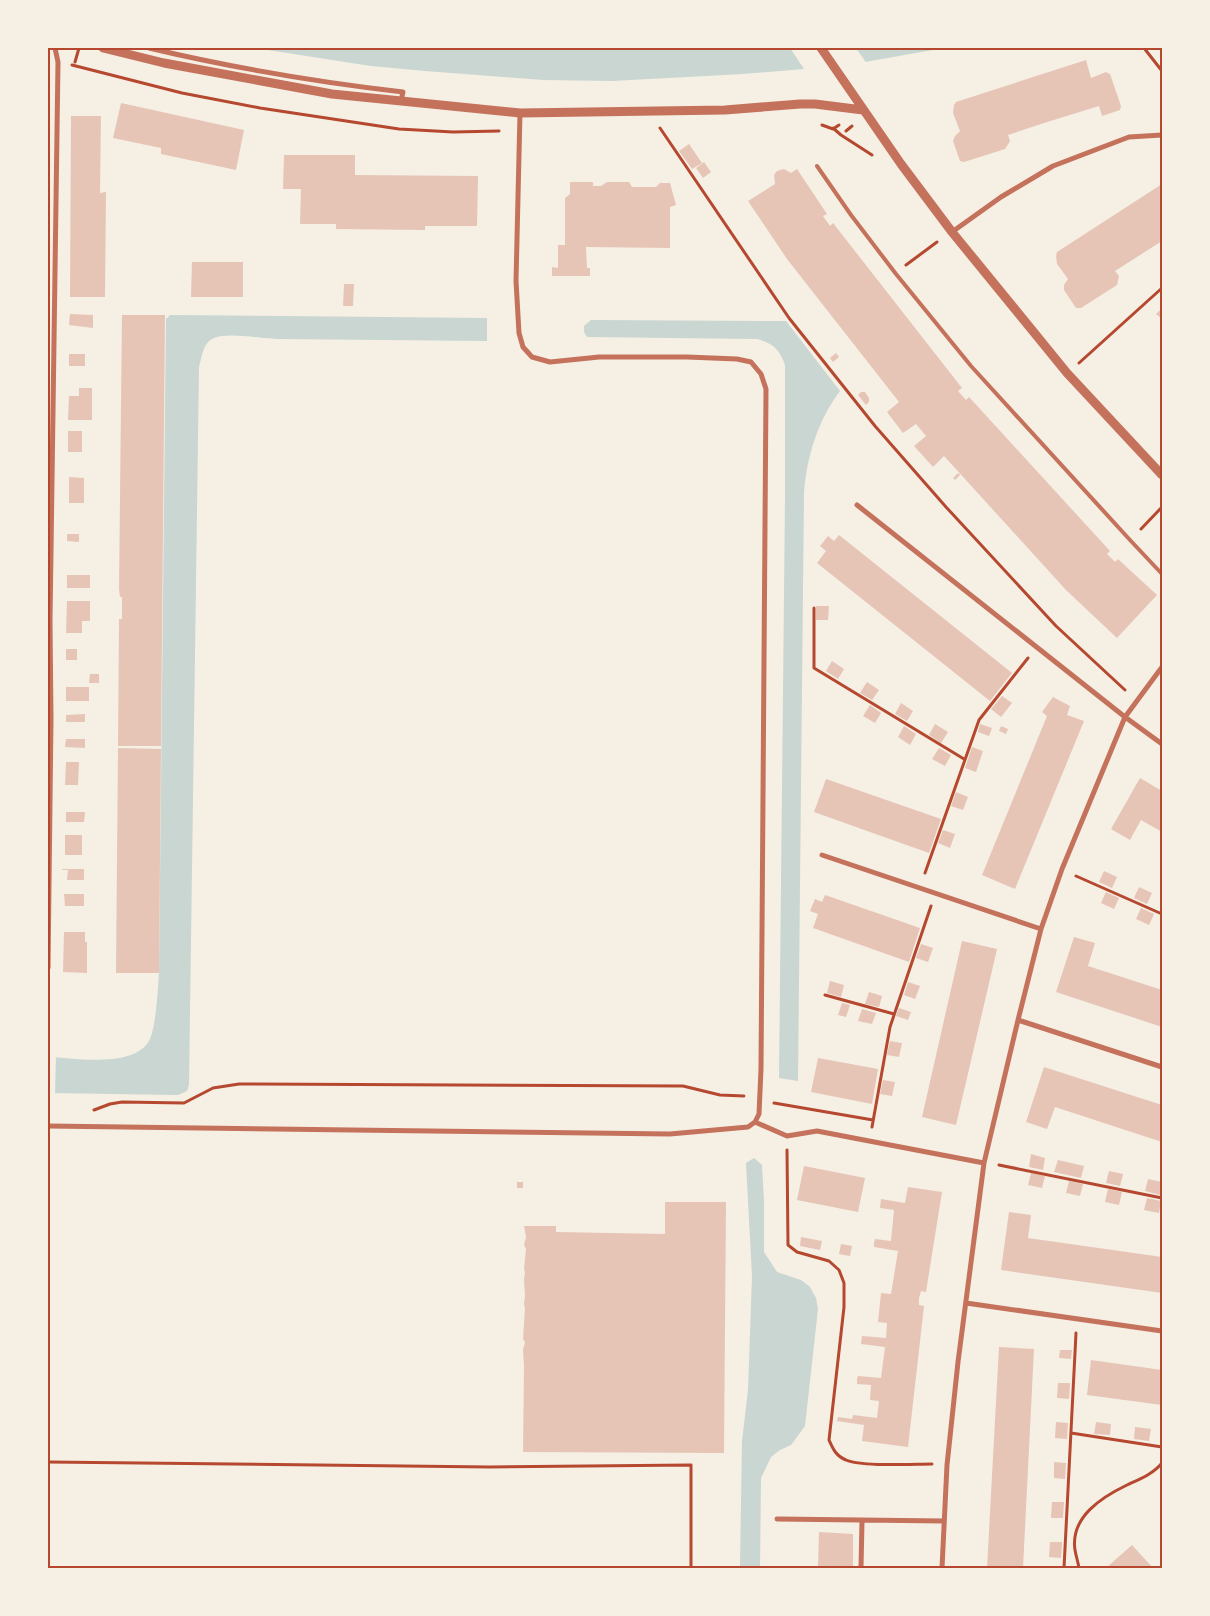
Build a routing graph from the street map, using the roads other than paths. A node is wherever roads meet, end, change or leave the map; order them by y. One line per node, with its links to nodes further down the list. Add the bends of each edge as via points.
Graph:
1 (55, 48): 11 (street, via 58,70)
2 (103, 48): 5 (street, via 164,63 332,94)
3 (149, 48): 5 (street, via 301,79 403,92)
4 (821, 48): 6 (street)
5 (401, 102): 7 (street)
6 (863, 110): 7 (street, via 800,104 724,110); 10 (street)
7 (520, 113): 24 (street, via 516,282 519,333 523,346 532,357 550,362 600,357 737,359 751,362 761,374 766,389 761,1069)
8 (1162, 135): 10 (street, via 1129,137 1053,166)
9 (817, 166): 14 (lane, via 896,274 971,366)
10 (952, 232): 12 (street, via 1067,373)
11 (50, 307): 17 (street)
12 (1162, 475)
13 (857, 505): 16 (street)
14 (1162, 574)
15 (1162, 667): 16 (street)
16 (1125, 717): 18 (street); 20 (street, via 1062,869)
17 (49, 719): 21 (street)
18 (1162, 744)
19 (822, 855): 20 (street)
20 (1041, 929): 22 (street)
21 (48, 968)
22 (1018, 1020): 23 (street); 26 (street)
23 (1162, 1067)
24 (756, 1122): 25 (street, via 748,1127 670,1134); 26 (street, via 787,1136 817,1131)
25 (48, 1126)
26 (984, 1163): 27 (street)
27 (966, 1303): 28 (street); 31 (street, via 947,1465)
28 (1162, 1331)
29 (777, 1519): 30 (street)
30 (862, 1520): 31 (street); 32 (street)
31 (944, 1521): 33 (street)
32 (861, 1568)
33 (942, 1568)

